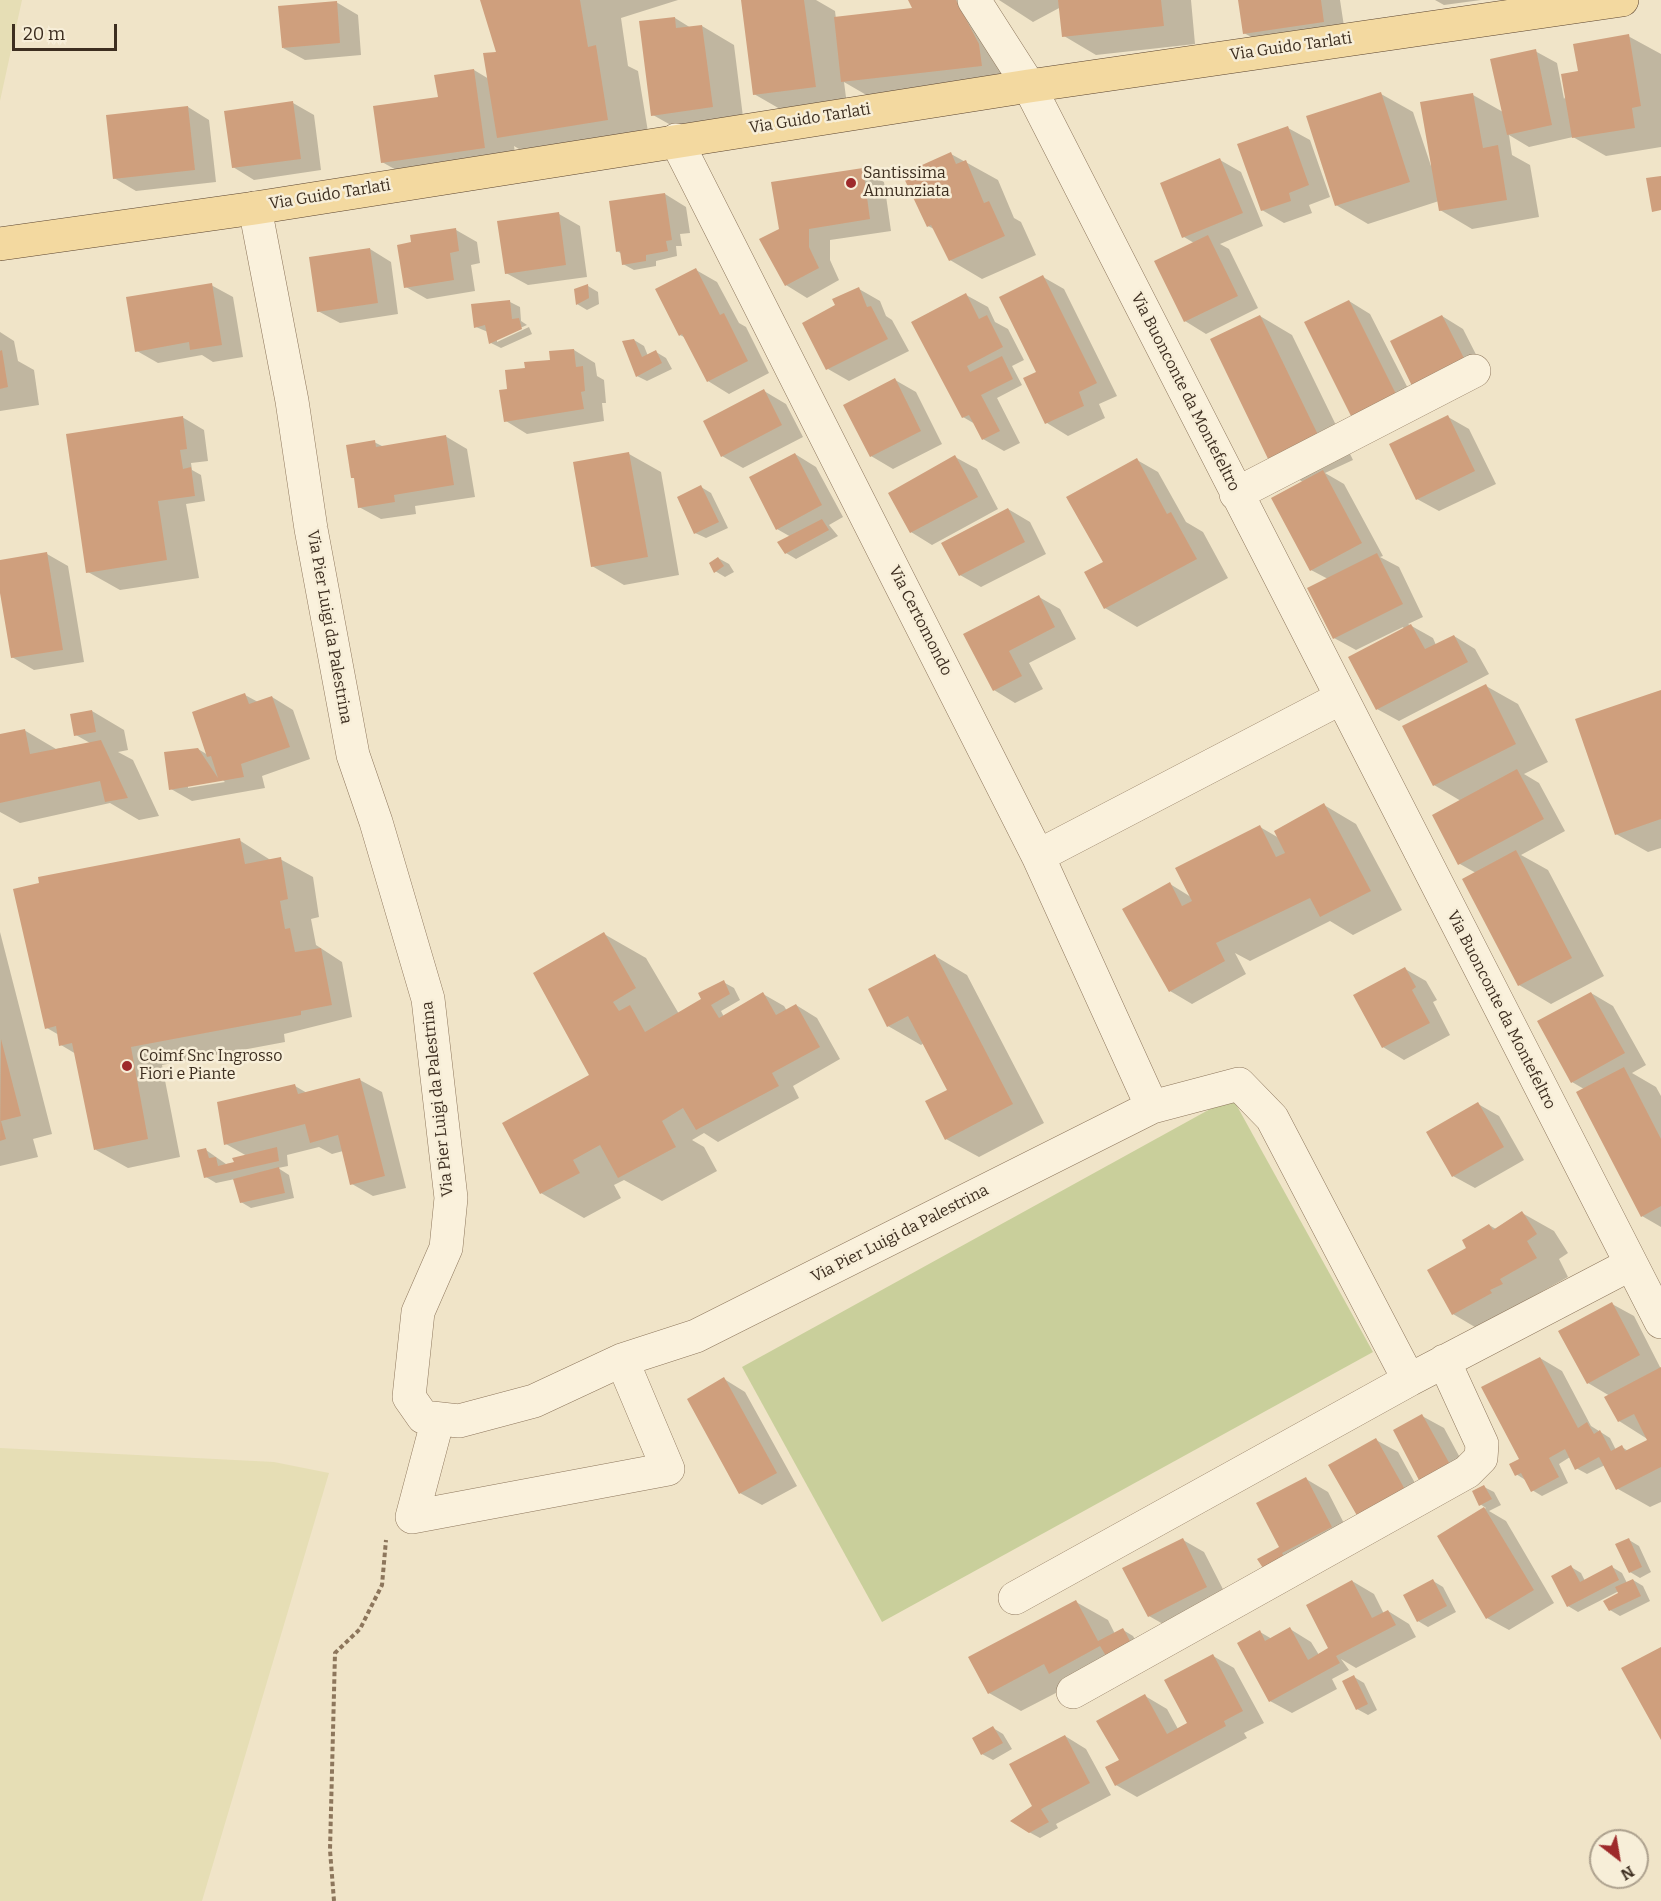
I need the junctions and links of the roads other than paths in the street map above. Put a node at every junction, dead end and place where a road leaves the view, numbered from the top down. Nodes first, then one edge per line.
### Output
1 (974, 0) edge
2 (1622, 0) edge
3 (1029, 87) junction
4 (676, 140) junction
5 (255, 207) junction
6 (0, 244) edge
7 (1474, 371) dead end
8 (1236, 494) junction
9 (1341, 698) junction
10 (1038, 856) junction
11 (1152, 1107) junction
12 (1630, 1264) junction
13 (1661, 1322) edge
14 (622, 1360) junction
15 (1444, 1361) junction
16 (1409, 1380) junction
17 (438, 1419) junction
18 (1015, 1598) dead end
19 (1073, 1692) dead end

1 - 3 street, Via Buonconte da Montefeltro
2 - 3 main road, Via Guido Tarlati
3 - 4 main road, Via Guido Tarlati
3 - 8 street, Via Buonconte da Montefeltro
4 - 5 main road, Via Guido Tarlati
4 - 10 street, Via Certomondo
5 - 6 main road, Via Guido Tarlati
5 - 17 street, Via Pier Luigi da Palestrina
7 - 8 street
8 - 9 street, Via Buonconte da Montefeltro
9 - 10 street
9 - 12 street, Via Buonconte da Montefeltro
10 - 11 street, Via Certomondo
11 - 14 street, Via Pier Luigi da Palestrina
11 - 16 street, Via Pier Luigi da Palestrina
12 - 13 street, Via Buonconte da Montefeltro
12 - 15 street
14 - 17 street, Via Pier Luigi da Palestrina
14 - 17 street
15 - 16 street
15 - 19 street
16 - 18 street

